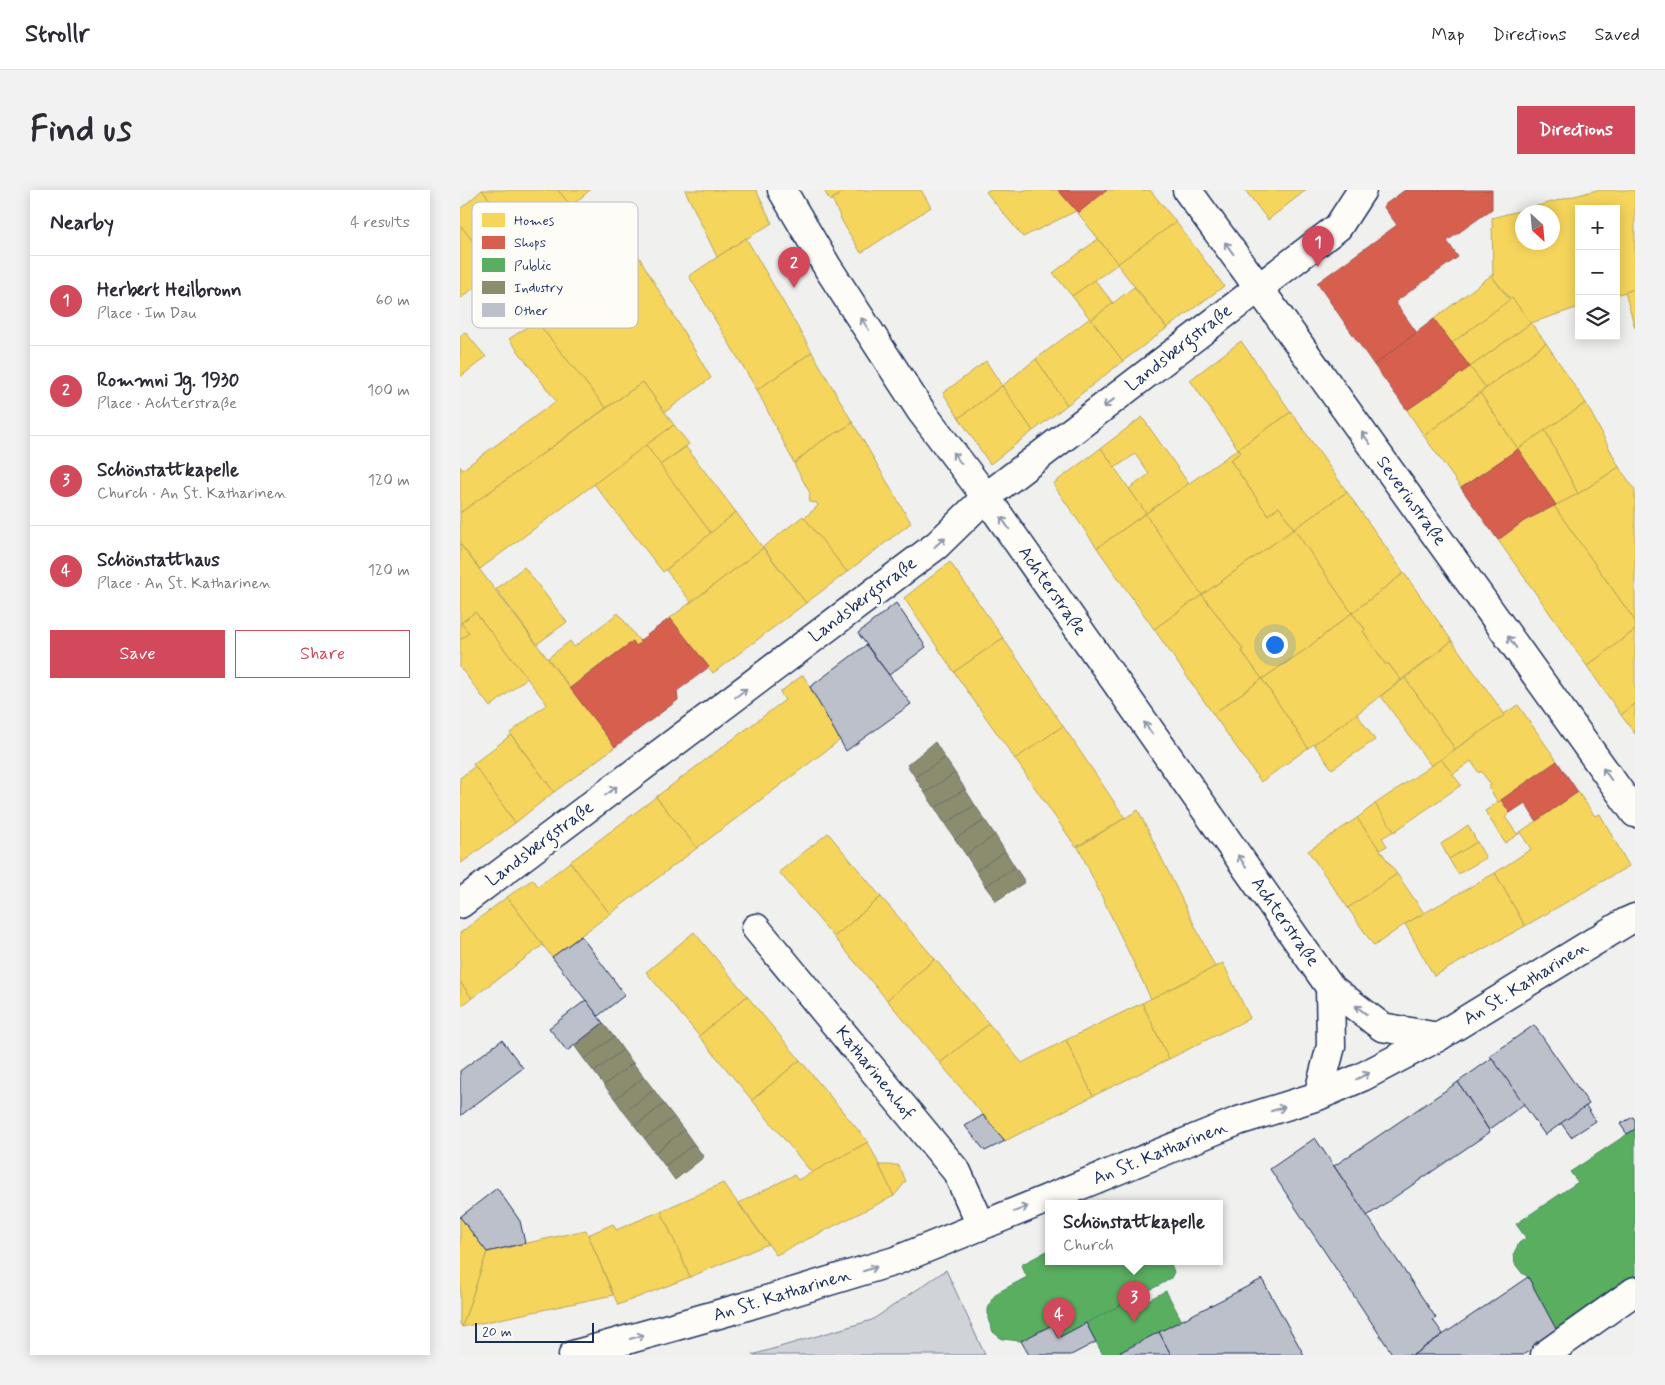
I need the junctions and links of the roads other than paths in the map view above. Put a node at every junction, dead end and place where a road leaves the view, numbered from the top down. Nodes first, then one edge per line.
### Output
1 (782, 190) edge
2 (1187, 190) edge
3 (1362, 190) edge
4 (1258, 287) junction
5 (986, 497) junction
6 (1635, 813) edge
7 (460, 904) edge
8 (1635, 918) edge
9 (756, 928) dead end
10 (1330, 987) junction
11 (1438, 1037) junction
12 (1318, 1096) junction
13 (981, 1225) junction
14 (1635, 1291) edge
15 (573, 1355) edge
16 (1545, 1355) edge

5 -> 1 street, Achterstraße
4 -> 2 street, Severinstraße
3 - 4 street, Landsbergstraße
4 -> 5 street, Landsbergstraße
6 -> 4 street, Severinstraße
7 -> 5 street, Landsbergstraße
10 -> 5 street, Achterstraße
8 - 11 street, An St. Katharinen
9 - 13 street, Katharinenhof
11 -> 10 street, Achterstraße
10 - 12 street
12 -> 11 street, An St. Katharinen
13 -> 12 street, An St. Katharinen
15 -> 13 street, An St. Katharinen
14 - 16 street

